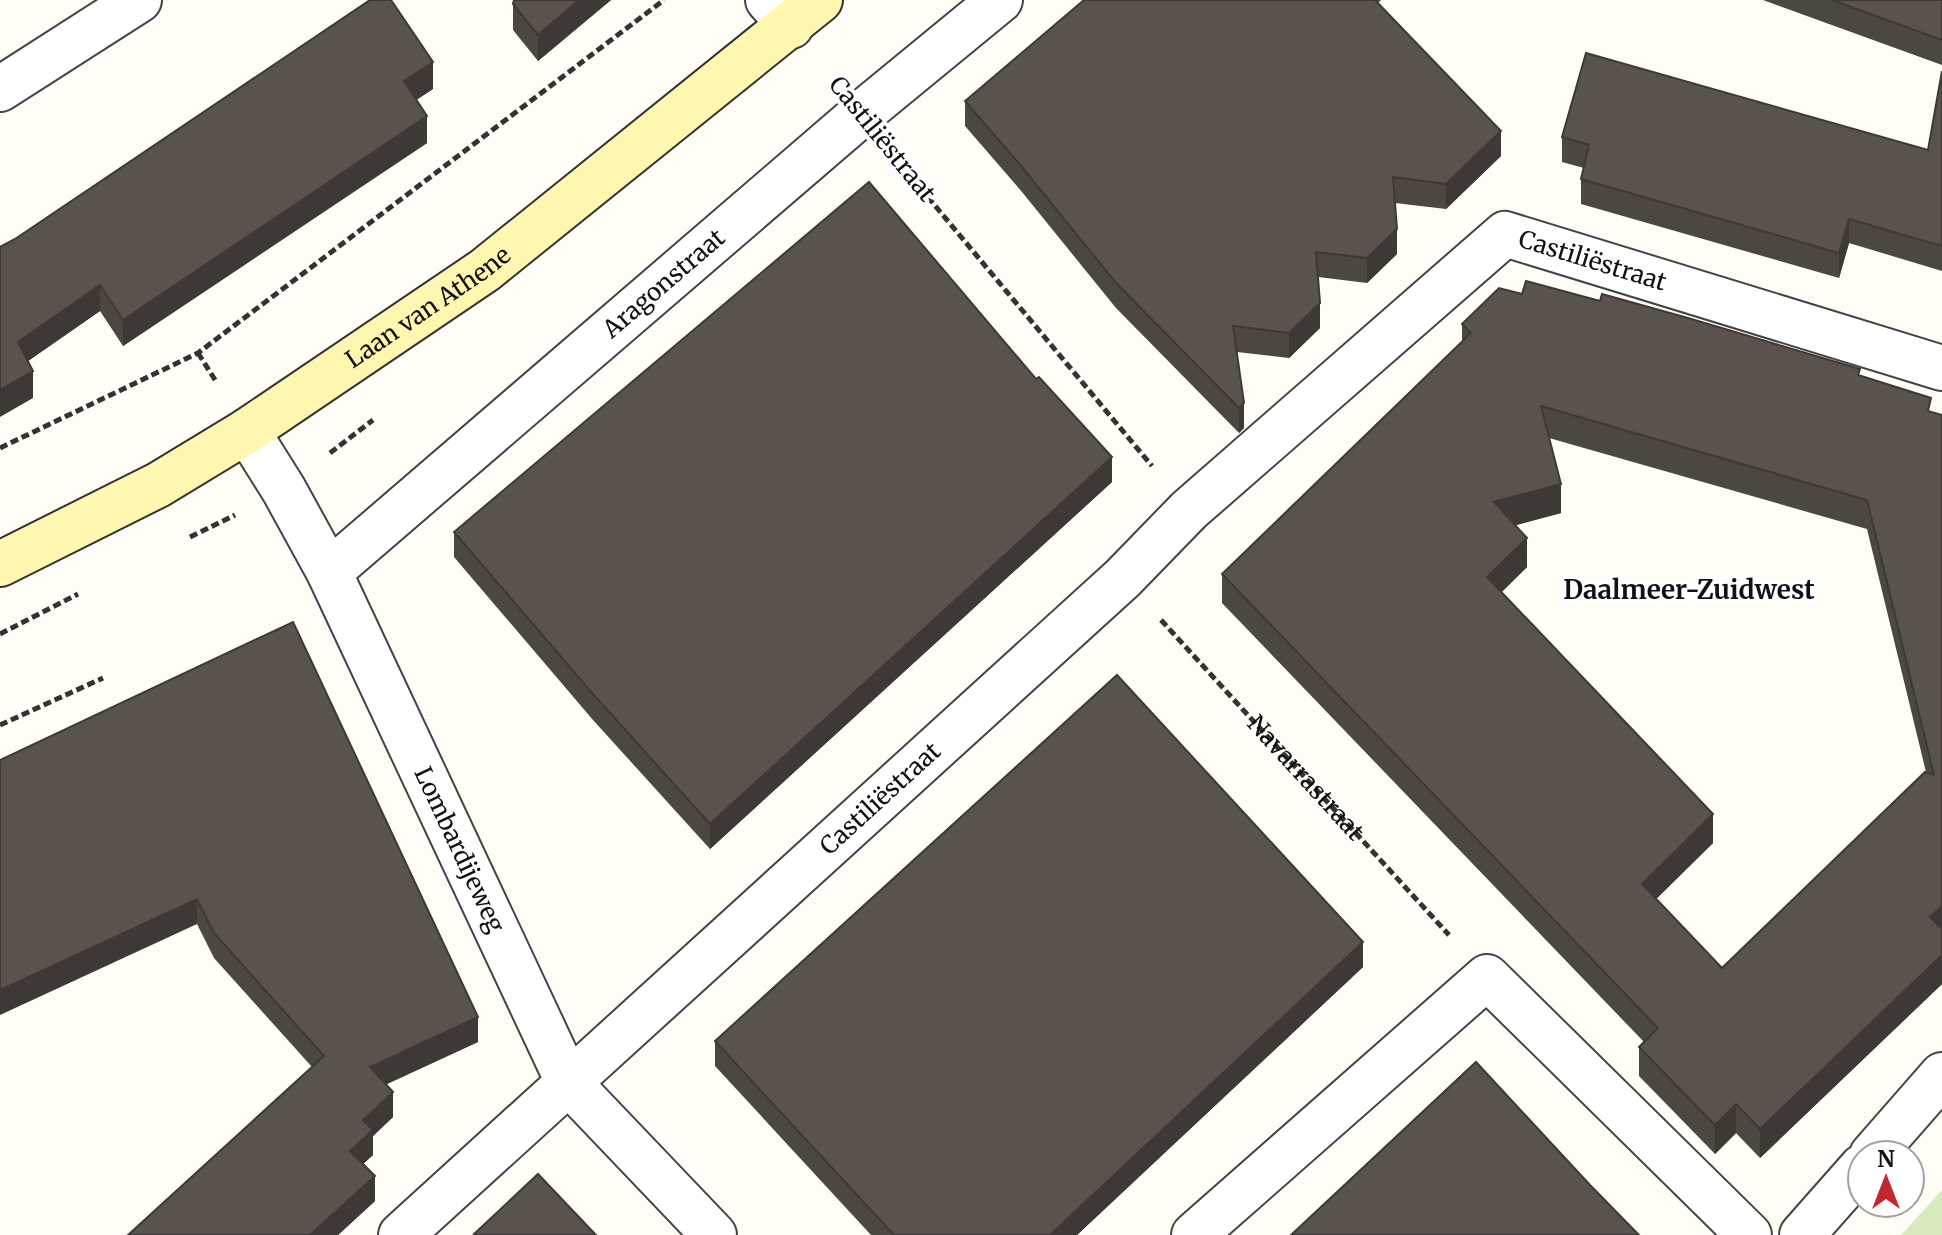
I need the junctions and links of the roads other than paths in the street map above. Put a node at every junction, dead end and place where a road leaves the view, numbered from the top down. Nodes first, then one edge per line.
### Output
1 (139, 0) edge
2 (1000, 0) edge
3 (793, 9) edge
4 (0, 89) edge
5 (1942, 368) edge
6 (247, 431) junction
7 (0, 564) edge
8 (329, 572) junction
9 (1942, 1075) edge
10 (568, 1082) junction
11 (1886, 1139) edge
12 (1846, 1185) edge
13 (401, 1235) edge
14 (714, 1235) edge
15 (1194, 1235) edge
16 (1749, 1235) edge
17 (1802, 1235) edge

1 - 4 street
2 - 8 street, Aragonstraat
3 - 6 street, Laan van Athene
5 - 10 street, Castiliëstraat
6 - 7 street, Laan van Athene
6 - 8 street, Lombardijeweg
8 - 10 street, Lombardijeweg
9 - 11 street
10 - 13 street, Castiliëstraat
10 - 14 street, Lombardijeweg
12 - 17 street
15 - 16 street

